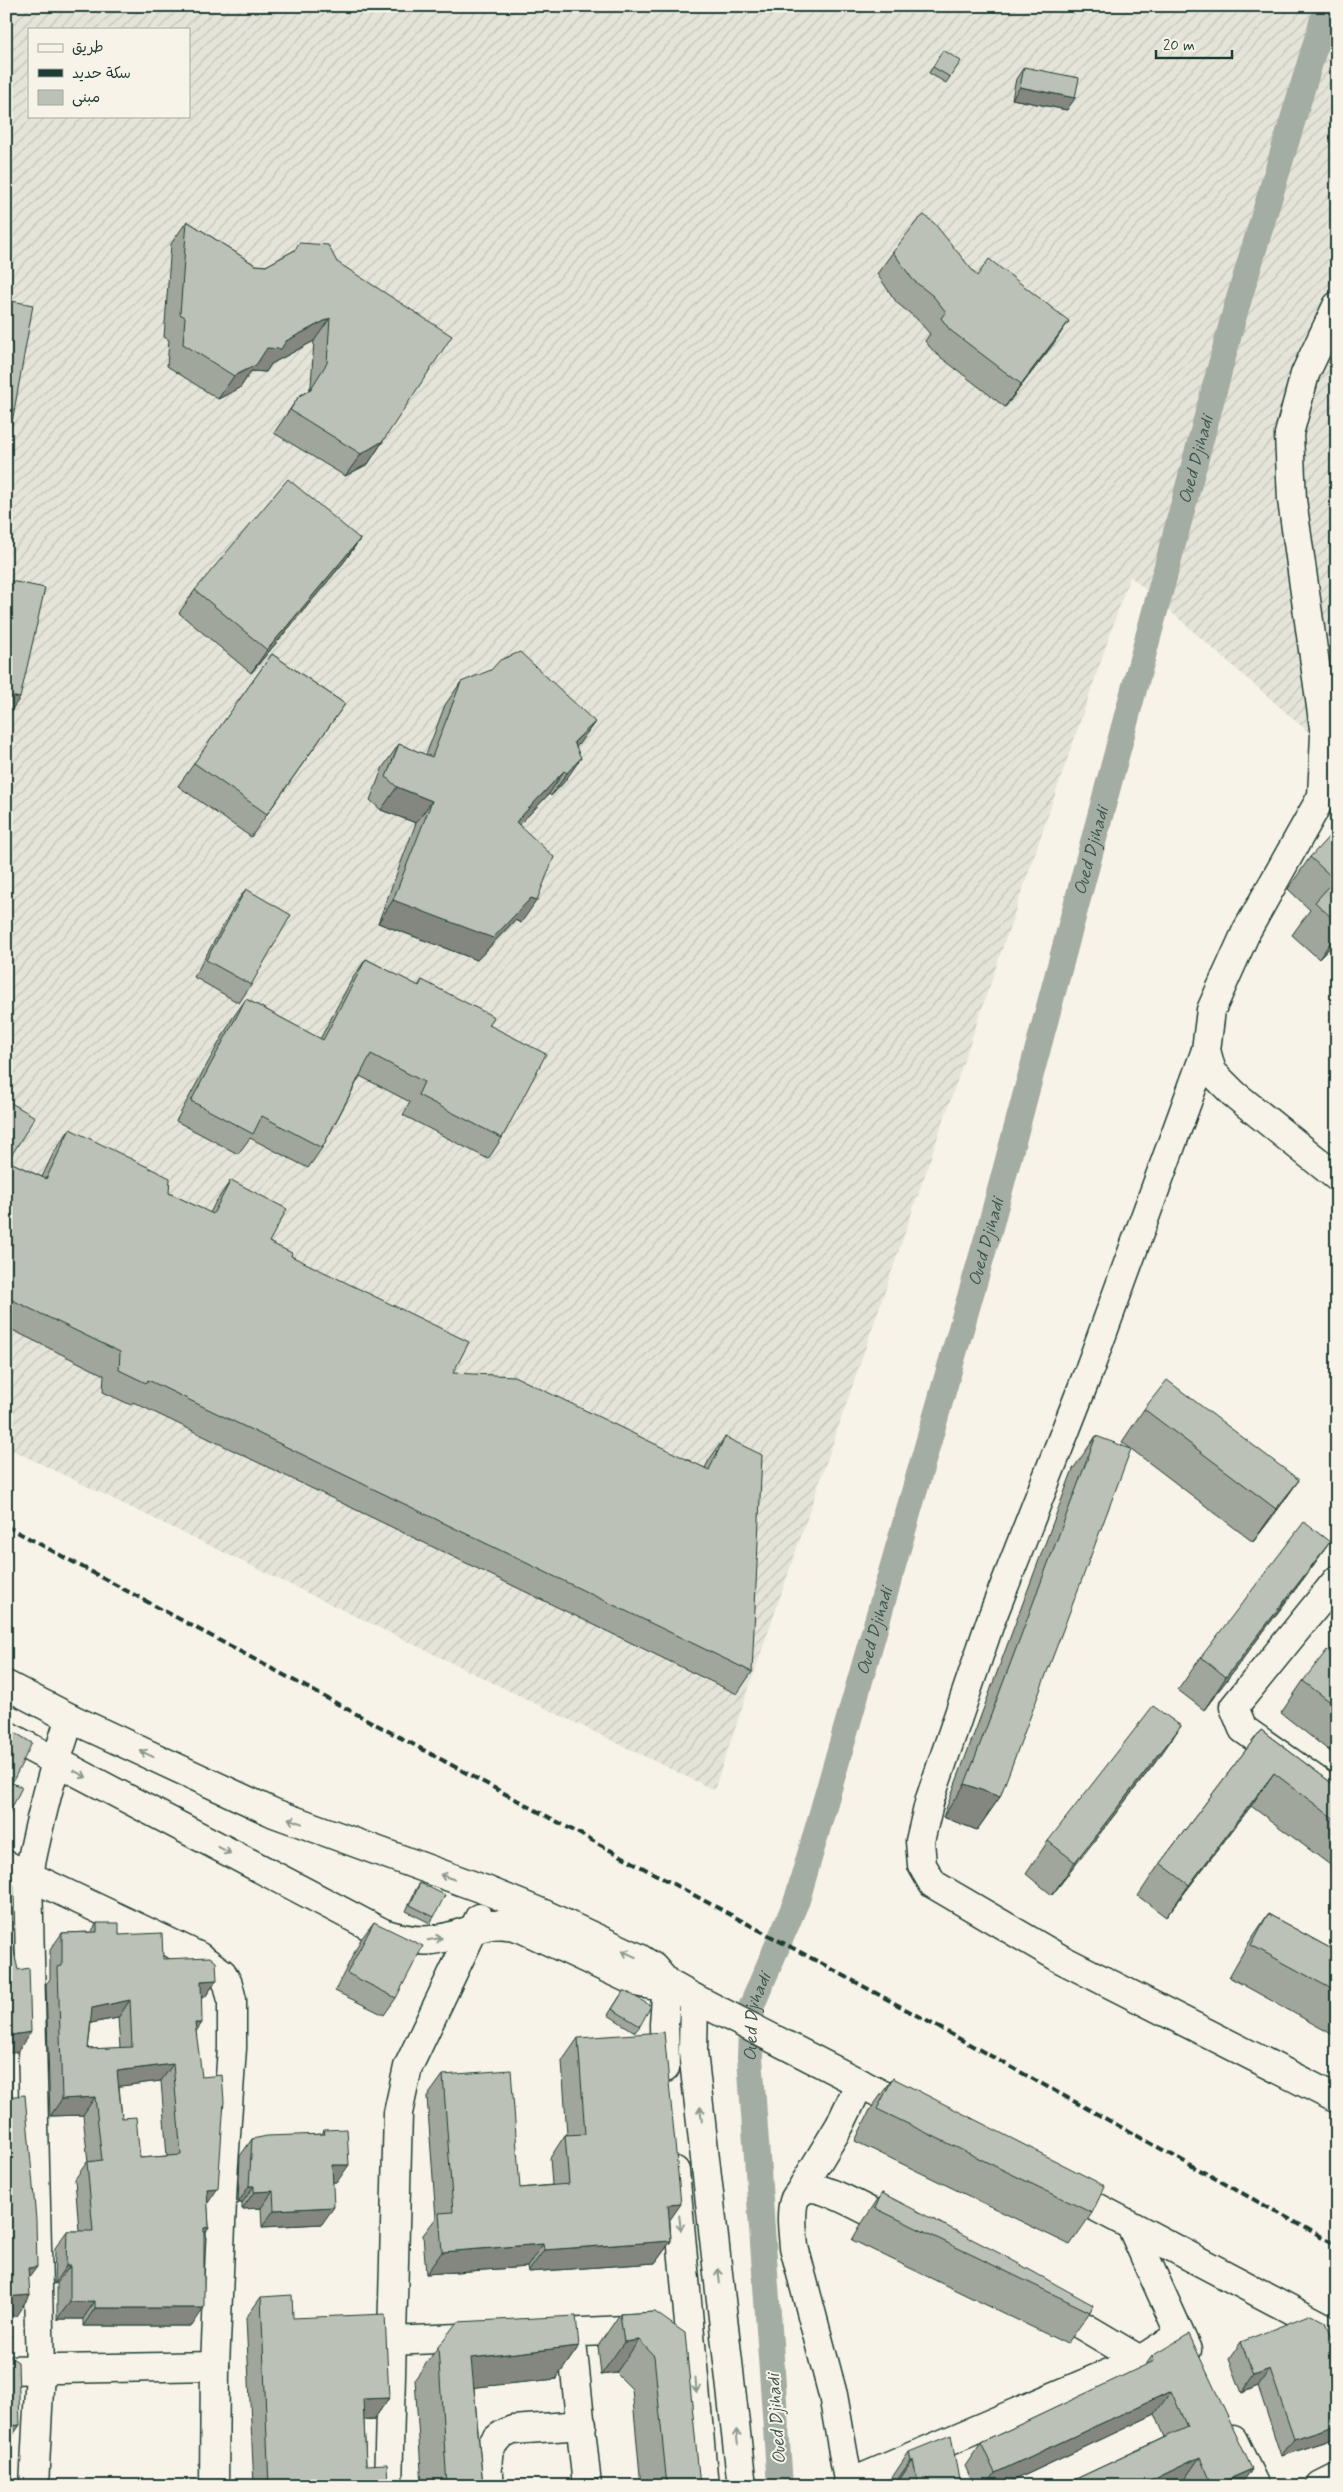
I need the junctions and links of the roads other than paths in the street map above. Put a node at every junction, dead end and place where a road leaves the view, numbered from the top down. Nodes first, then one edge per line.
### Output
1 (1337, 306) edge
2 (1329, 804) edge
3 (1206, 1050) junction
4 (1337, 1177) edge
5 (1337, 1580) edge
6 (6, 1684) edge
7 (70, 1718) junction
8 (6, 1735) edge
9 (55, 1761) junction
10 (1337, 1795) edge
11 (17, 1871) edge
12 (488, 1891) junction
13 (475, 1928) junction
14 (667, 1983) junction
15 (694, 1998) junction
16 (860, 2083) junction
17 (667, 2094) edge
18 (1337, 2099) edge
19 (939, 2125) edge
20 (673, 2150) edge
21 (1044, 2180) edge
22 (799, 2193) junction
23 (1131, 2226) junction
24 (924, 2239) edge
25 (1030, 2295) edge
26 (725, 2325) junction
27 (691, 2326) junction
28 (571, 2332) junction
29 (1337, 2334) edge
30 (1179, 2335) junction
31 (391, 2341) junction
32 (1140, 2360) junction
33 (215, 2366) junction
34 (6, 2370) edge
35 (40, 2370) junction
36 (1197, 2370) edge
37 (1220, 2414) edge
38 (582, 2425) junction
39 (1337, 2478) edge
40 (848, 2485) edge
41 (34, 2486) edge
42 (214, 2486) edge
43 (388, 2486) edge
44 (489, 2486) edge
45 (587, 2486) edge
46 (704, 2486) edge
47 (742, 2486) edge
48 (1255, 2486) edge
49 (1321, 2486) edge

1 - 2 street
2 - 3 street
3 - 4 street
3 - 18 street
5 - 10 street
6 - 7 street
7 - 9 street
12 -> 7 street
8 - 9 street
9 - 11 street
9 -> 13 street
11 - 33 street
11 - 35 street
12 - 13 street
14 -> 12 street
13 - 14 street
13 - 31 street
14 - 15 street
14 - 17 street
15 - 16 street
26 -> 15 street
16 - 19 street
16 - 22 street
20 -> 27 street
21 - 23 street
22 - 24 street
22 - 40 street
23 - 29 street
23 - 30 street
25 - 32 street
26 - 27 street
47 -> 26 street
27 - 28 street
27 -> 46 street
28 - 31 street
28 - 38 street
30 - 32 street
30 - 36 street
31 - 43 street
32 - 40 street
33 - 35 street
33 - 42 street
34 - 35 street
35 - 41 street
37 - 48 street
38 - 44 street
38 - 45 street
39 - 49 street

